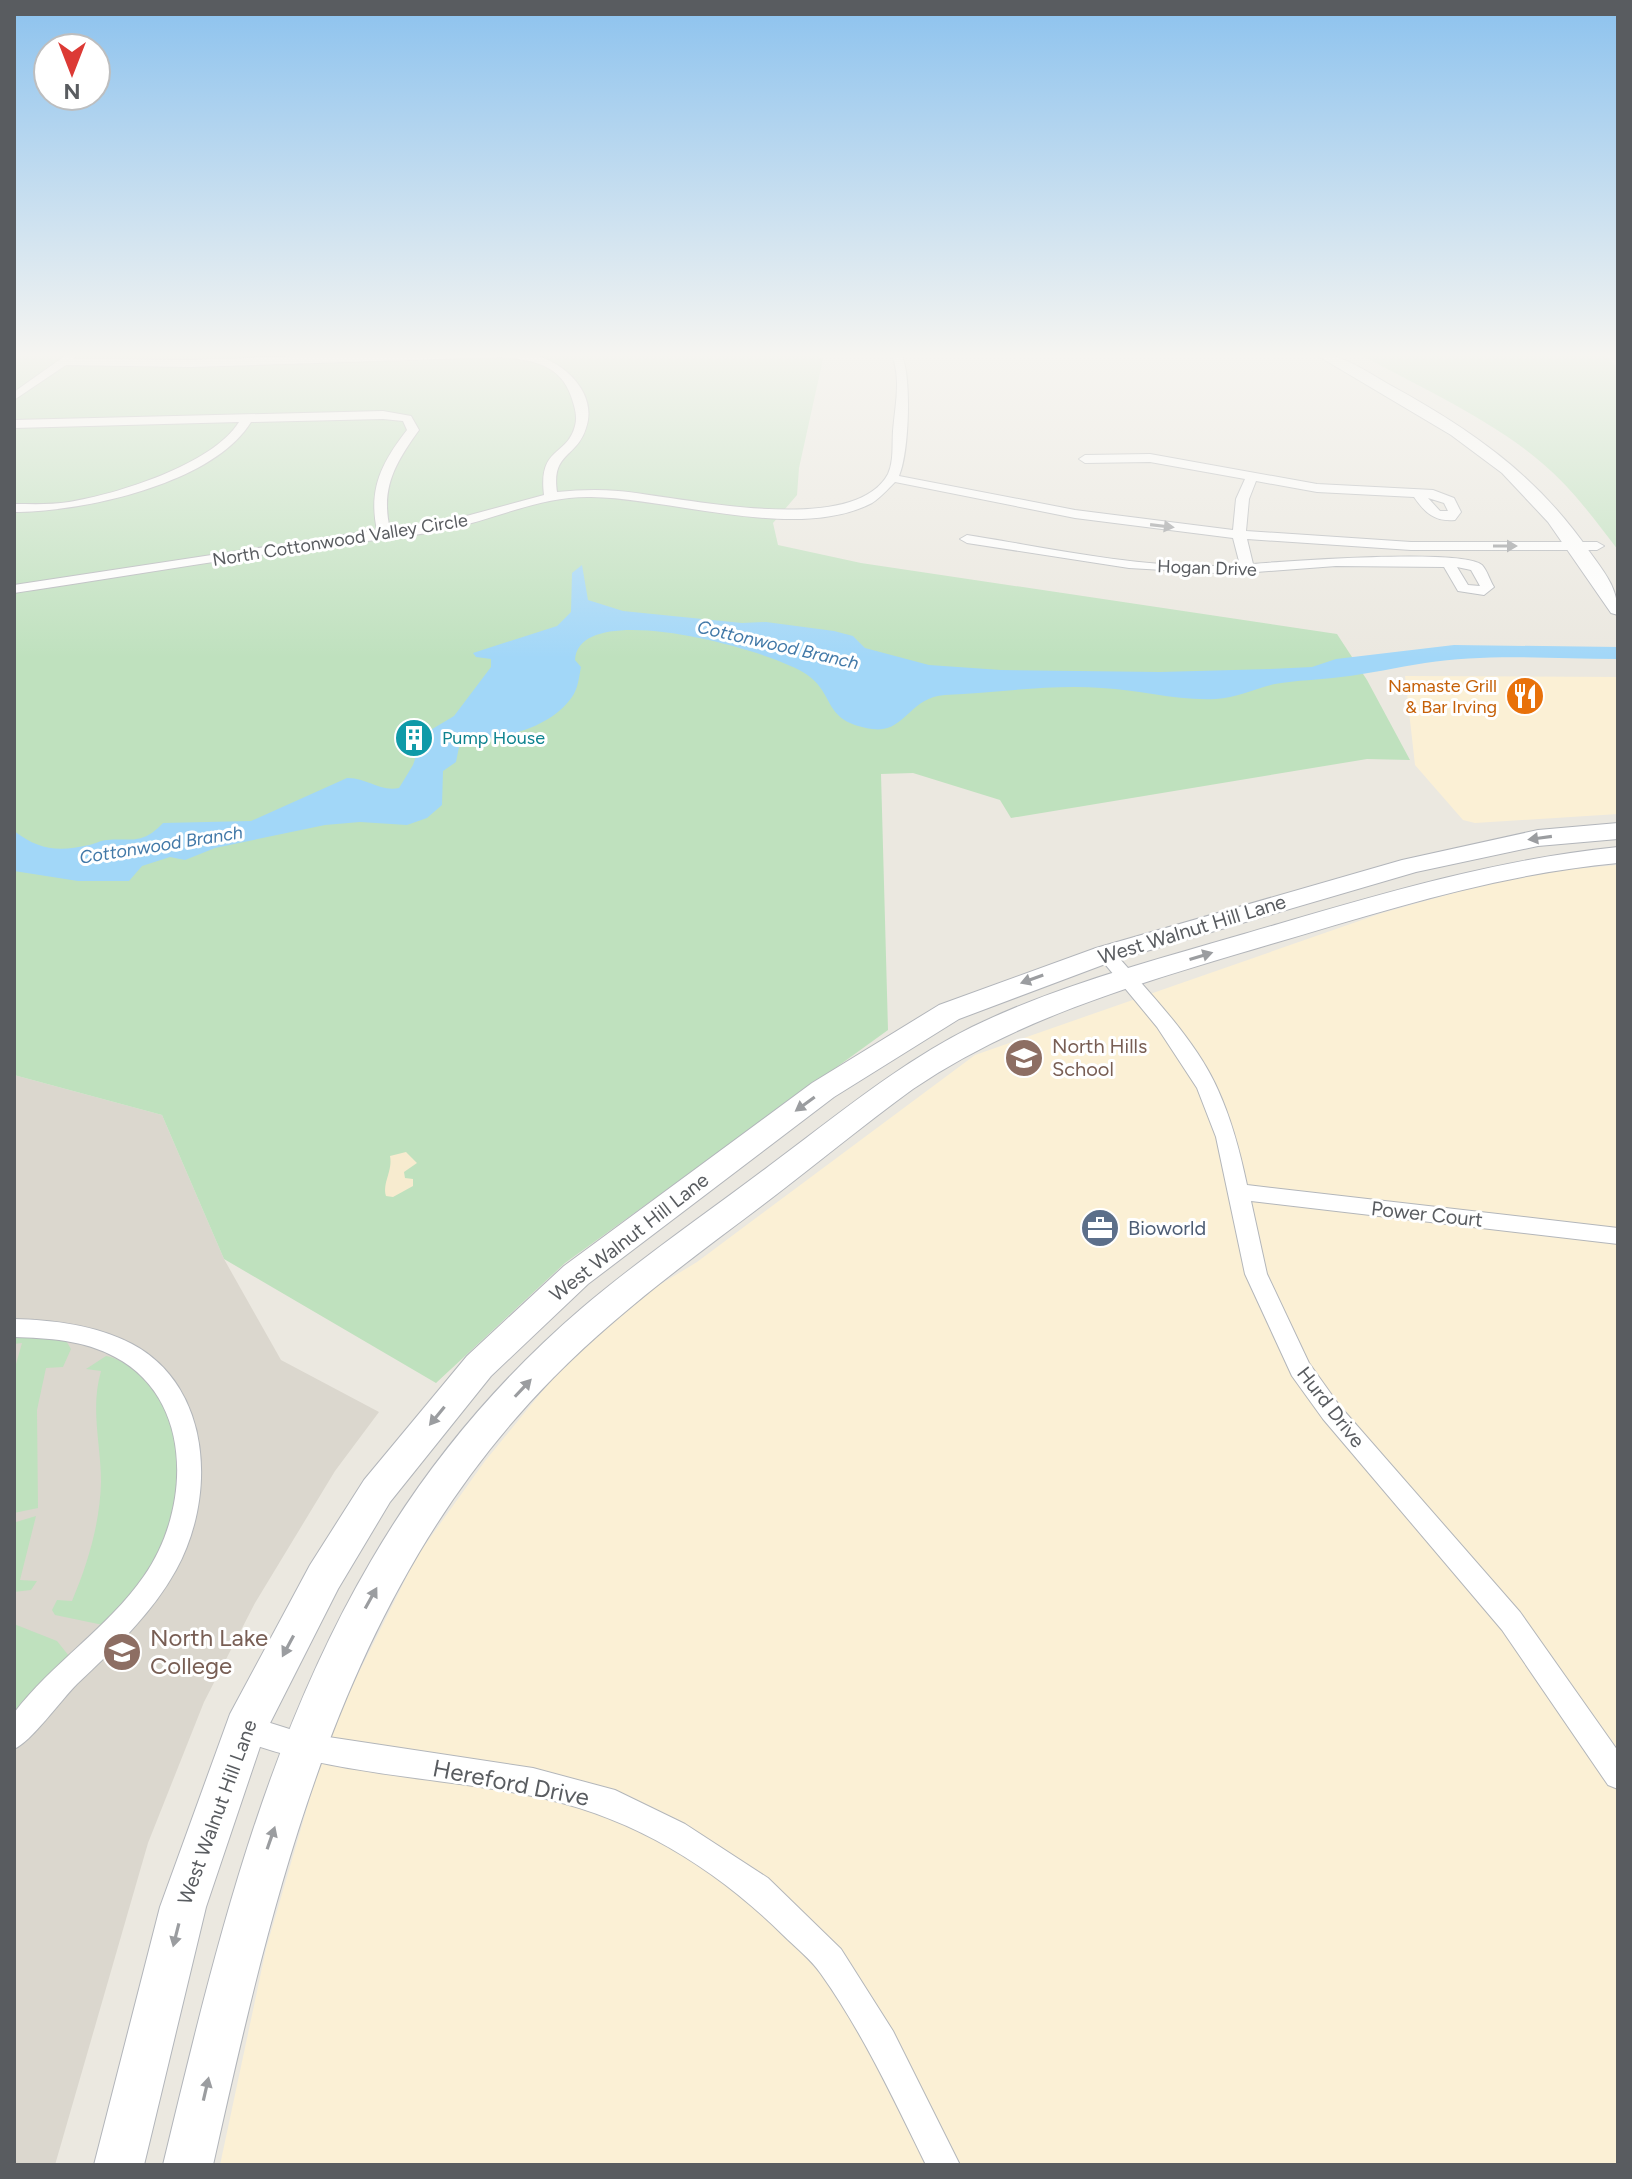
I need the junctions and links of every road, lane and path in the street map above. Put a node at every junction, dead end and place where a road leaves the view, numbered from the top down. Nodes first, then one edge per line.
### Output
1 (212, 455) edge
2 (394, 455) edge
3 (558, 455) edge
4 (896, 455) edge
5 (1490, 455) edge
6 (1509, 455) edge
7 (1085, 459) dead end
8 (894, 472) junction
9 (1252, 477) junction
10 (1419, 494) dead end
11 (551, 496) junction
12 (1555, 505) junction
13 (14, 508) edge
14 (1239, 528) junction
15 (1465, 532) junction
16 (385, 535) junction
17 (1394, 538) junction
18 (967, 539) dead end
19 (1581, 539) junction
20 (1472, 546) junction
21 (1448, 563) dead end
22 (1250, 571) junction
23 (1618, 574) edge
24 (14, 589) edge
25 (1618, 609) edge
26 (1618, 831) edge
27 (1472, 850) junction
28 (1618, 855) edge
29 (1364, 908) junction
30 (1116, 966) junction
31 (1237, 1192) junction
32 (669, 1204) junction
33 (708, 1230) junction
34 (1618, 1236) edge
35 (14, 1328) edge
36 (245, 1728) junction
37 (14, 1735) edge
38 (302, 1747) junction
39 (1618, 1775) edge
40 (119, 2165) edge
41 (188, 2165) edge
42 (943, 2165) edge

1 - 13 street
2 - 16 street
3 - 11 street
4 - 8 street
5 - 12 main road
6 - 12 main road
7 - 9 street
8 - 11 street, North Cottonwood Valley Circle
8 - 14 street
9 - 10 street
9 - 14 street
11 - 16 street, North Cottonwood Valley Circle
12 - 19 main road
14 - 17 street
14 - 22 street
15 - 17 street
15 - 19 street
15 - 20 street
16 - 24 street, North Cottonwood Valley Circle
17 - 20 street
18 - 22 street, Hogan Drive
20 -> 19 street
19 - 23 main road
19 - 25 main road
21 - 22 street, Hogan Drive
26 -> 27 main road, West Walnut Hill Lane
27 - 29 main road
27 - 30 main road, West Walnut Hill Lane
28 - 29 main road, West Walnut Hill Lane
30 -> 29 main road, West Walnut Hill Lane
30 - 31 street, Hurd Drive
30 -> 32 main road, West Walnut Hill Lane
30 - 33 main road, West Walnut Hill Lane
31 - 34 street, Power Court
31 - 39 street, Hurd Drive
32 - 33 main road
32 -> 36 main road, West Walnut Hill Lane
38 -> 33 main road, West Walnut Hill Lane
35 - 37 street
36 - 38 street, Hereford Drive
36 -> 40 main road, West Walnut Hill Lane
41 -> 38 main road, West Walnut Hill Lane
38 - 42 street, Hereford Drive

